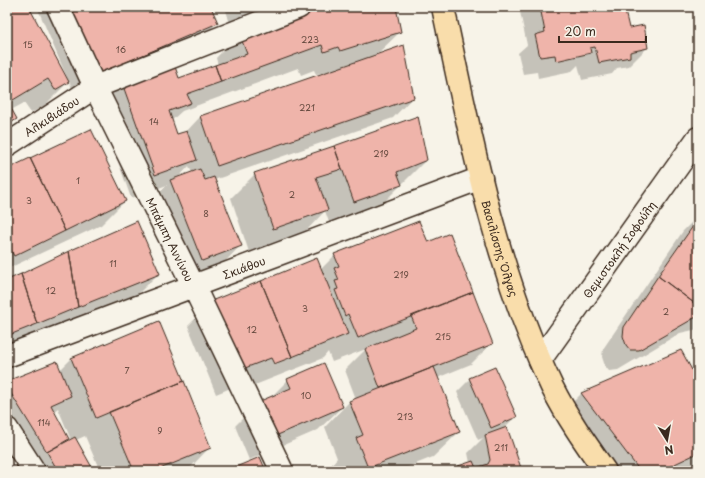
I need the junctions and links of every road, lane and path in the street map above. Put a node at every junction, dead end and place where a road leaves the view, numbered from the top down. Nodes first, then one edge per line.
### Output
1 (58, 7) edge
2 (299, 7) edge
3 (443, 7) edge
4 (96, 88) junction
5 (698, 138) edge
6 (7, 145) edge
7 (481, 178) junction
8 (193, 285) junction
9 (7, 356) edge
10 (540, 360) junction
11 (7, 430) edge
12 (34, 471) edge
13 (282, 471) edge
14 (605, 471) edge

1 - 4 street, Μπάμπη Αννίνου
2 - 4 street, Αλκιβιάδου
3 - 7 main road, Βασιλίσσης Όλγας
4 - 6 street, Αλκιβιάδου
4 - 8 street, Μπάμπη Αννίνου
5 - 10 street, Θεμιστοκλή Σοφούλη
7 - 8 street, Σκιάθου
7 - 10 main road, Βασιλίσσης Όλγας
8 - 9 street, Σκιάθου
8 - 13 street, Μπάμπη Αννίνου
10 - 14 main road, Βασιλίσσης Όλγας
11 - 12 street

